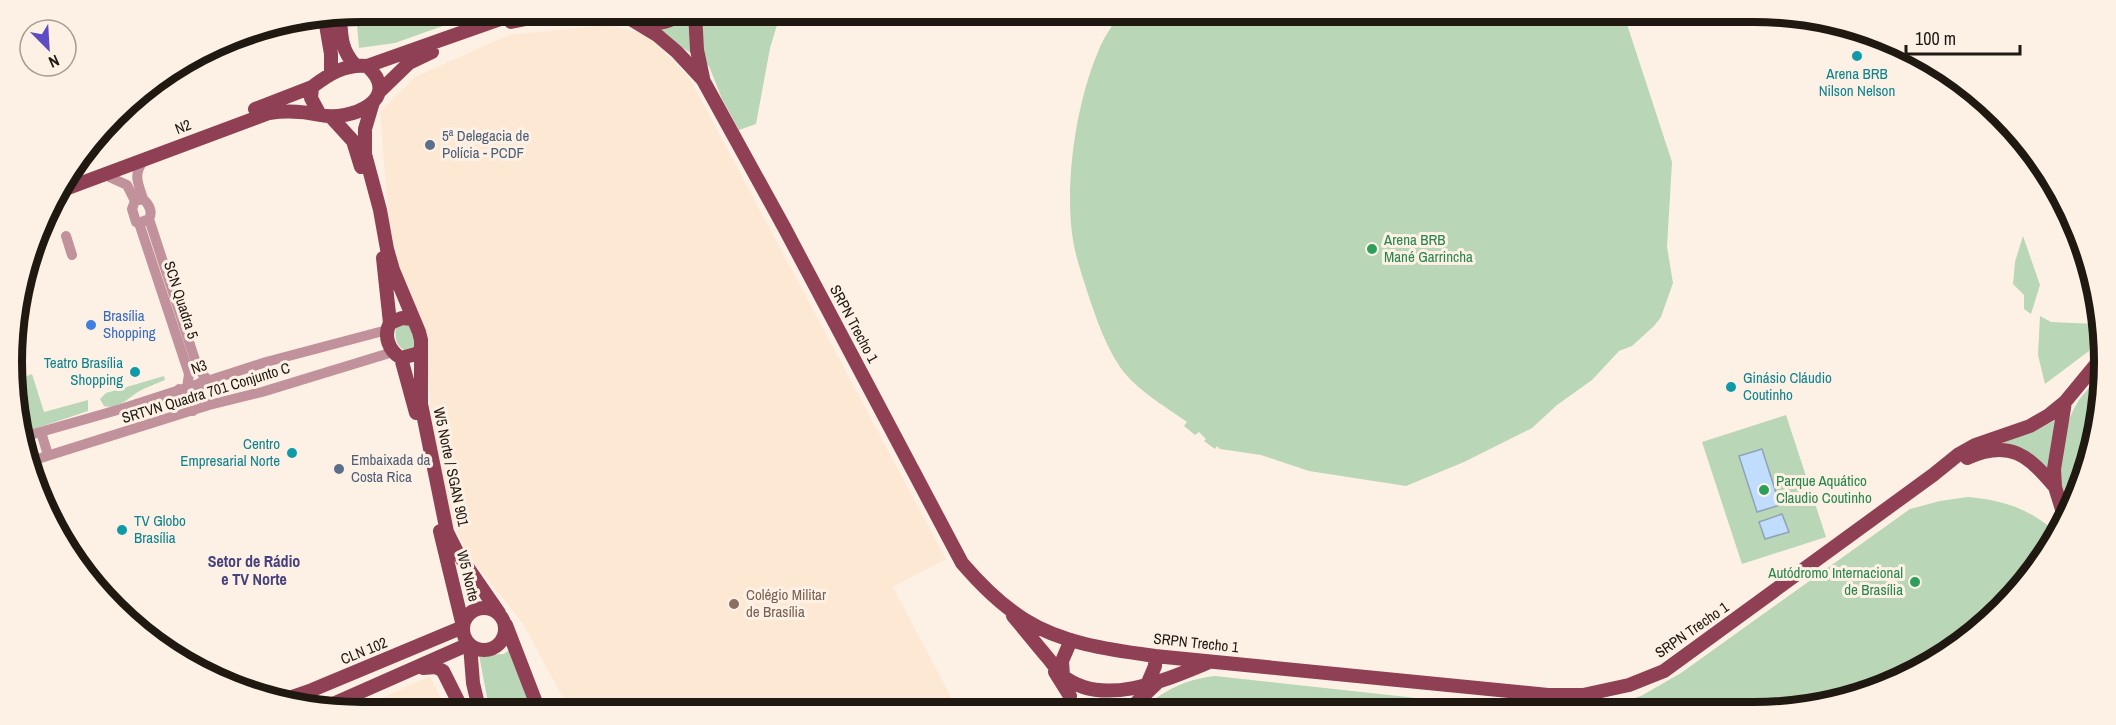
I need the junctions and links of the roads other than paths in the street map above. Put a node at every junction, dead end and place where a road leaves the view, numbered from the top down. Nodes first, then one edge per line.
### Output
1 (490, 22) edge
2 (512, 22) edge
3 (667, 22) edge
4 (696, 22) edge
5 (340, 23) edge
6 (637, 23) joint
7 (327, 24) edge
8 (361, 65) junction
9 (332, 72) junction
10 (703, 80) junction
11 (312, 87) junction
12 (376, 97) junction
13 (326, 116) junction
14 (143, 161) junction
15 (105, 175) junction
16 (78, 177) edge
17 (77, 178) edge
18 (139, 200) junction
19 (144, 221) junction
20 (66, 236) dead end
21 (72, 255) dead end
22 (413, 319) junction
23 (388, 326) junction
24 (421, 350) junction
25 (397, 355) junction
26 (2094, 367) edge
27 (204, 381) junction
28 (184, 388) junction
29 (2065, 402) junction
30 (209, 405) junction
31 (193, 411) junction
32 (41, 432) junction
33 (30, 435) edge
34 (48, 455) junction
35 (37, 459) edge
36 (1933, 476) junction
37 (2055, 487) junction
38 (2061, 507) edge
39 (1006, 607) junction
40 (502, 619) junction
41 (463, 626) junction
42 (1071, 640) junction
43 (470, 645) junction
44 (1155, 656) junction
45 (1049, 660) junction
46 (1210, 662) junction
47 (373, 665) junction
48 (406, 672) junction
49 (1063, 676) junction
50 (1166, 678) junction
51 (381, 684) junction
52 (1147, 685) junction
53 (294, 695) edge
54 (1070, 696) junction
55 (339, 702) edge
56 (459, 702) edge
57 (477, 702) edge
58 (536, 702) edge
59 (1072, 702) edge
60 (1136, 702) edge
61 (1139, 702) edge

1 - 8 main road
2 - 12 main road
3 - 6 main road
4 - 10 main road, SRPN Trecho 1
5 - 8 main road
6 - 10 main road, SRPN Trecho 1
7 - 9 main road
8 - 9 main road
8 - 12 main road
9 - 11 main road
10 - 39 main road, SRPN Trecho 1
11 - 13 main road
11 - 16 main road, N2
12 - 13 main road
12 - 22 main road
13 - 14 main road, N2
13 - 23 main road
14 - 15 main road, N2
14 - 18 street
15 - 17 main road, N2
15 - 18 street
18 - 19 street
18 - 19 street
19 - 27 street
19 - 28 street, SCN Quadra 5
20 - 21 street
22 - 23 main road
22 - 24 main road
23 - 25 main road
23 - 27 street, N3
24 - 25 main road
24 - 40 main road, W5 Norte / SGAN 901
25 - 30 street, SRTVN Quadra 701 Conjunto C
25 - 41 main road, W5 Norte
26 - 29 main road
27 - 28 street, N3
27 - 30 street
28 - 31 street
28 - 32 street, N3
29 - 36 main road, SRPN Trecho 1
29 - 37 main road
30 - 31 street, SRTVN Quadra 701 Conjunto C
31 - 34 street, SRTVN Quadra 701 Conjunto C
32 - 33 street, N3
32 - 34 street
34 - 35 street, SRTVN Quadra 701 Conjunto C
36 - 37 main road, SRPN Trecho 1
36 - 46 main road, SRPN Trecho 1
37 - 38 main road
39 - 42 main road, SRPN Trecho 1
39 - 45 main road
40 - 41 main road
40 - 43 main road
40 - 58 main road, W5 Norte / SGAN 901
41 - 43 main road
41 - 47 main road, CLN 102
42 - 44 main road, SRPN Trecho 1
42 - 49 main road
43 - 48 main road
43 - 57 main road
44 - 46 main road, SRPN Trecho 1
44 - 52 main road
45 - 49 main road
45 - 54 main road
46 - 50 main road
47 - 51 main road
47 - 53 main road, CLN 102
48 - 51 main road
48 - 56 main road
49 - 52 main road
49 - 54 street
50 - 52 main road
50 - 61 main road
51 - 55 main road
52 - 60 street
54 - 59 street

